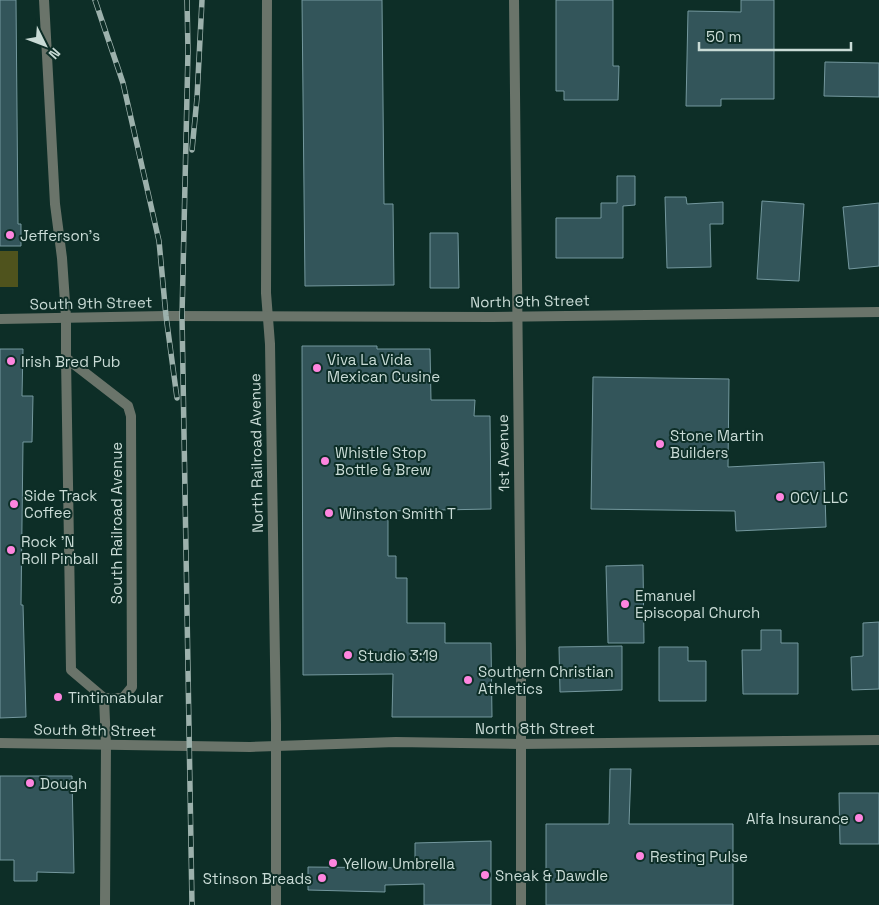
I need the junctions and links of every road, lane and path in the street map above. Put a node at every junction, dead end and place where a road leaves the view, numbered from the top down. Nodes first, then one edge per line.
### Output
1 (44, 0) edge
2 (267, 0) edge
3 (514, 0) edge
4 (879, 312) edge
5 (182, 316) joint
6 (516, 316) junction
7 (66, 317) junction
8 (267, 317) junction
9 (0, 319) edge
10 (66, 358) junction
11 (104, 698) junction
12 (879, 740) edge
13 (0, 743) edge
14 (520, 744) junction
15 (106, 745) junction
16 (190, 746) joint
17 (277, 746) junction
18 (106, 905) edge
19 (276, 905) edge
20 (521, 905) edge

1 - 7 street
2 - 8 street, North Railroad Avenue
3 - 6 street, 1st Avenue
4 - 6 street, North 9th Street
5 - 7 street, South 9th Street
5 - 8 street, North 9th Street
6 - 8 street, North 9th Street
6 - 14 street, 1st Avenue
7 - 9 street, South 9th Street
7 - 10 street
8 - 17 street, North Railroad Avenue
10 - 11 street
10 - 11 street, South Railroad Avenue
11 - 15 street
12 - 14 street, North 8th Street
13 - 15 street, South 8th Street
14 - 17 street, North 8th Street
14 - 20 street, 1st Avenue
15 - 16 street, South 8th Street
15 - 18 street
16 - 17 street, North 8th Street
17 - 19 street, North Railroad Avenue

